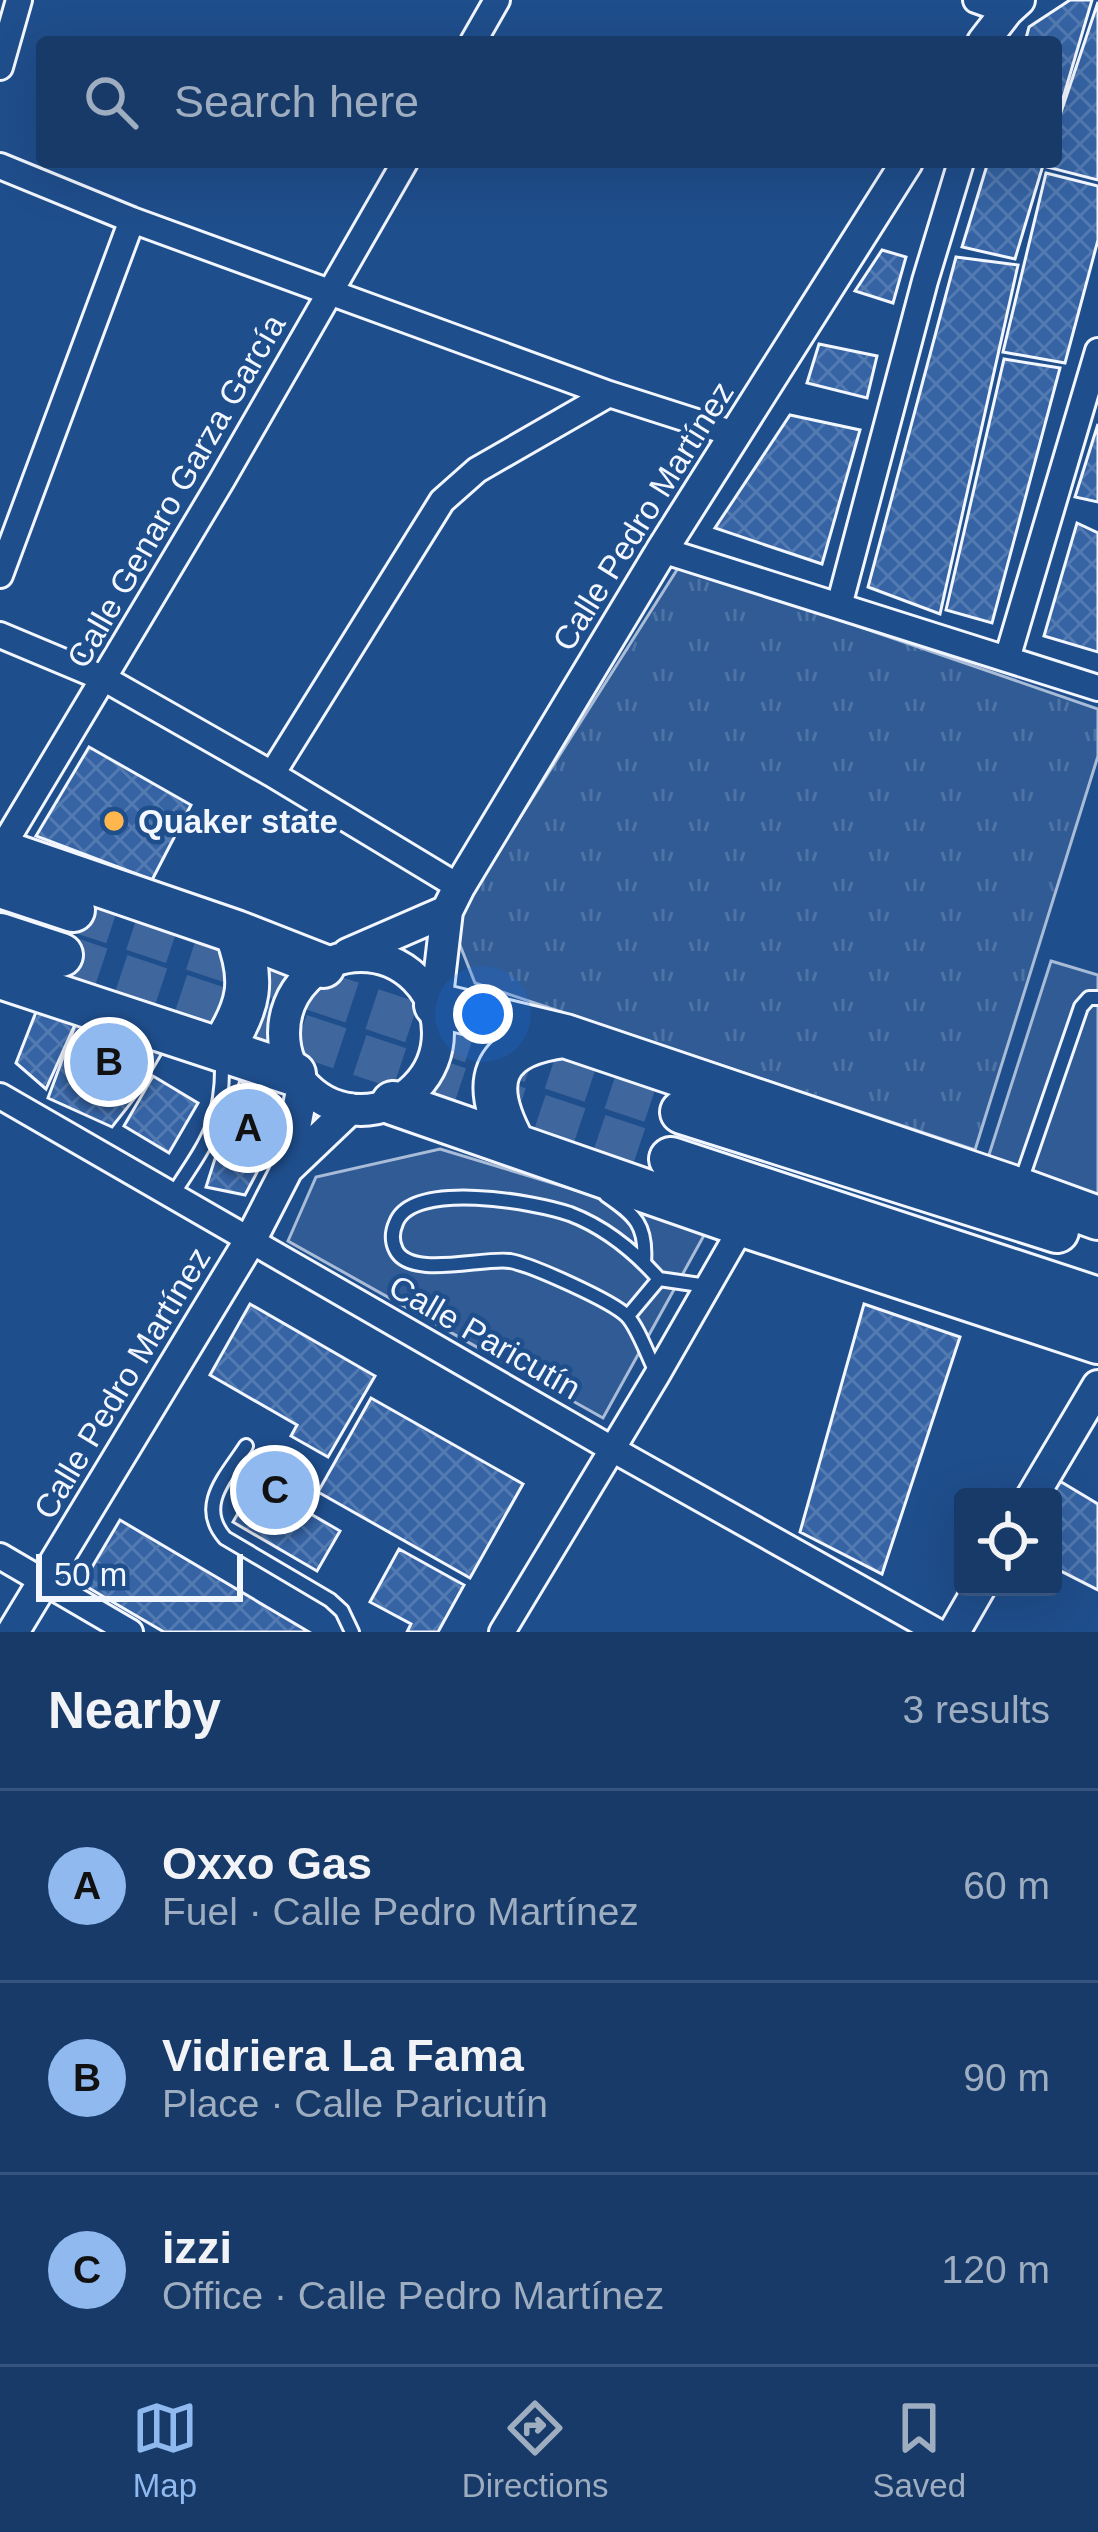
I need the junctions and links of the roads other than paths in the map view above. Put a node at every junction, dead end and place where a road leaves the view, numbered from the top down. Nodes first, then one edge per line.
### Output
1 (19, 0) edge
2 (497, 0) edge
3 (976, 0) edge
4 (1012, 4) edge
5 (476, 36) edge
6 (988, 36) edge
7 (999, 36) edge
8 (0, 67) edge
9 (0, 166) edge
10 (402, 168) edge
11 (903, 168) edge
12 (959, 168) edge
13 (132, 220) junction
14 (331, 292) junction
15 (1098, 350) edge
16 (608, 394) junction
17 (734, 434) junction
18 (662, 550) junction
19 (0, 574) edge
20 (839, 606) junction
21 (0, 635) edge
22 (1007, 659) junction
23 (105, 679) junction
24 (1098, 688) edge
25 (272, 774) junction
26 (0, 851) edge
27 (0, 886) edge
28 (453, 899) junction
29 (73, 910) tunnel mouth
30 (236, 932) junction
31 (0, 935) edge
32 (61, 955) tunnel mouth
33 (331, 962) junction
34 (3, 986) edge
35 (1098, 998) edge
36 (436, 1005) junction
37 (566, 1036) junction
38 (221, 1050) junction
39 (298, 1080) junction
40 (0, 1096) edge
41 (394, 1103) junction
42 (350, 1109) junction
43 (682, 1112) tunnel mouth
44 (532, 1151) junction
45 (671, 1159) tunnel mouth
46 (287, 1169) junction
47 (1018, 1189) junction
48 (173, 1194) junction
49 (1098, 1218) edge
50 (743, 1226) junction
51 (251, 1239) junction
52 (1098, 1243) edge
53 (644, 1263) junction
54 (658, 1279) junction
55 (709, 1286) junction
56 (1098, 1299) edge
57 (628, 1316) junction
58 (1098, 1342) edge
59 (657, 1375) junction
60 (1098, 1386) edge
61 (246, 1446) dead end
62 (612, 1449) junction
63 (1038, 1488) edge
64 (0, 1556) edge
65 (43, 1582) junction
66 (975, 1596) edge
67 (13, 1632) edge
68 (130, 1632) edge
69 (352, 1632) edge
70 (502, 1632) edge
71 (938, 1632) edge
72 (954, 1632) edge

1 - 8 street
2 - 5 street
3 - 4 street
4 - 6 street
4 - 7 street
9 - 13 street
10 - 14 street, Calle Genaro Garza García
11 - 17 street, Calle Pedro Martínez
12 - 20 street
13 - 14 street
13 - 19 street
14 - 16 street
14 - 23 street, Calle Genaro Garza García
15 - 22 street
16 - 17 street
16 - 25 street
17 - 18 street, Calle Pedro Martínez
18 - 20 street
18 - 28 street, Calle Pedro Martínez
20 - 22 street
21 - 23 street
22 - 24 street
23 - 25 street
23 - 26 street, Calle Genaro Garza García
25 - 28 street
26 - 30 highway
27 - 29 highway
28 - 33 street
28 - 36 street, Calle Pedro Martínez
30 - 33 highway
30 - 38 highway
31 - 32 highway
33 - 36 street
33 - 39 street
34 - 38 highway
35 - 47 lane
36 - 37 highway
36 - 41 street
37 - 44 highway
37 - 47 highway
38 - 39 highway
38 - 48 lane
39 - 42 street
39 - 46 street, Calle Pedro Martínez
40 - 48 street, Calle Paricutín
41 - 42 street
41 - 44 highway
42 - 46 street, Calle Pedro Martínez
43 - 52 highway
44 - 50 highway
44 - 53 lane
45 - 56 highway
46 - 51 street, Calle Pedro Martínez
47 - 49 highway
48 - 51 street, Calle Paricutín
50 - 55 street
50 - 58 highway
51 - 62 street, Calle Paricutín
51 - 65 street, Calle Pedro Martínez
53 - 54 lane
53 - 57 lane
54 - 55 lane
54 - 57 lane
55 - 59 street
57 - 59 lane
59 - 62 street
60 - 63 street
61 - 69 lane
62 - 70 street
62 - 71 street, Calle Paricutín
64 - 65 street
65 - 67 street, Calle Pedro Martínez
65 - 68 street
66 - 72 street

